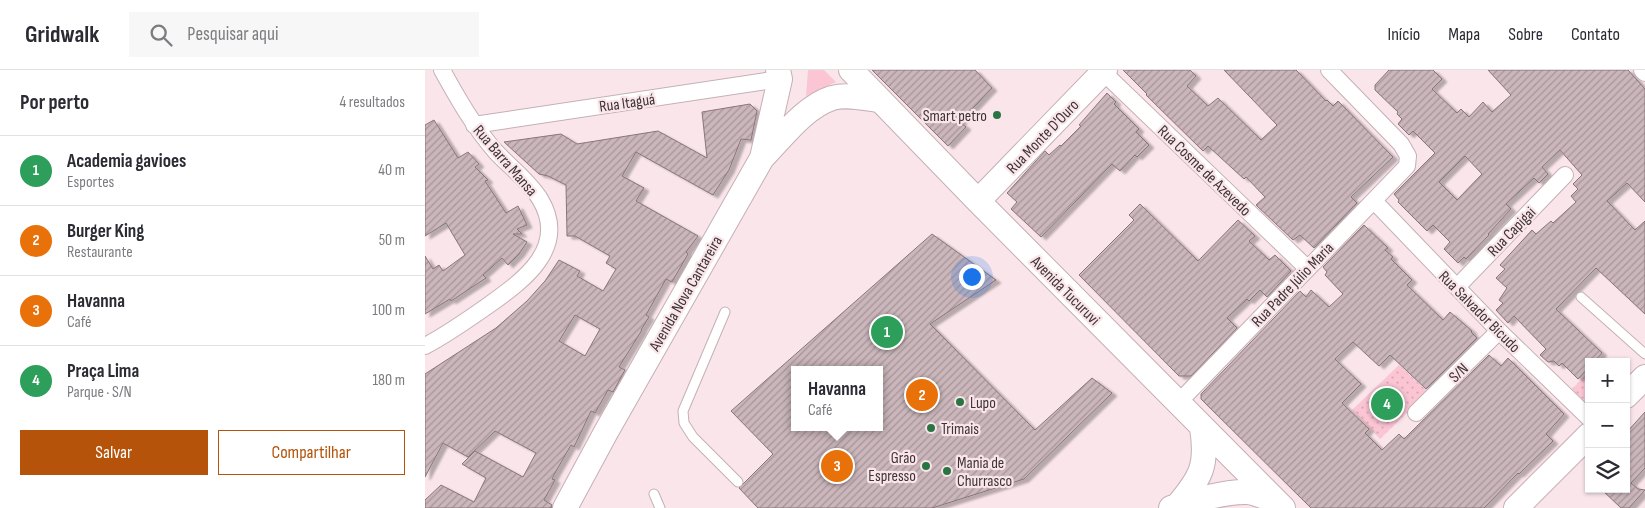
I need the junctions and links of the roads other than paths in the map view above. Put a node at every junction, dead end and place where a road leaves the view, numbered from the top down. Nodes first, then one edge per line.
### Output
1 (442, 70) edge
2 (851, 70) edge
3 (1329, 70) edge
4 (1642, 70) edge
5 (1104, 71) edge
6 (780, 73) edge
7 (1645, 73) edge
8 (878, 100) junction
9 (474, 125) junction
10 (762, 158) junction
11 (1565, 175) dead end
12 (978, 201) junction
13 (1374, 201) junction
14 (1307, 268) junction
15 (1457, 287) junction
16 (1581, 297) dead end
17 (725, 312) dead end
18 (1499, 331) junction
19 (425, 346) edge
20 (1645, 354) edge
21 (1645, 377) edge
22 (1630, 392) edge
23 (1177, 403) junction
24 (1416, 413) dead end
25 (1585, 414) edge
26 (1202, 428) junction
27 (1585, 438) edge
28 (738, 482) dead end
29 (654, 494) dead end
30 (1280, 505) edge
31 (1174, 507) edge
32 (565, 508) edge
33 (660, 508) edge
34 (1516, 508) edge

1 - 9 street, Rua Barra Mansa
2 - 8 main road, Avenida Tucuruvi
3 - 13 street, Rua Padre Júlio Maria
4 - 7 street
5 - 12 main road, Rua Monte D'Ouro
5 - 14 street, Rua Cosme de Azevedo
6 - 9 street, Rua Itaguá
6 - 10 main road, Avenida Nova Cantareira
8 - 10 main road
8 - 12 main road, Avenida Tucuruvi
9 - 19 street, Rua Barra Mansa
10 - 32 main road, Avenida Nova Cantareira
11 - 15 street, Rua Capigai
12 - 23 main road, Avenida Tucuruvi
13 - 14 street, Rua Padre Júlio Maria
13 - 15 street, Rua Salvador Bicudo
14 - 23 street, Rua Padre Júlio Maria
15 - 18 street, Rua Salvador Bicudo
16 - 20 lane
17 - 28 lane
18 - 24 street, S/N
18 - 25 street, Rua Salvador Bicudo
21 - 22 main road
23 - 26 main road, Avenida Tucuruvi
26 - 30 main road, Avenida Tucuruvi
26 - 31 main road
27 - 34 main road
29 - 33 lane
30 - 31 main road

